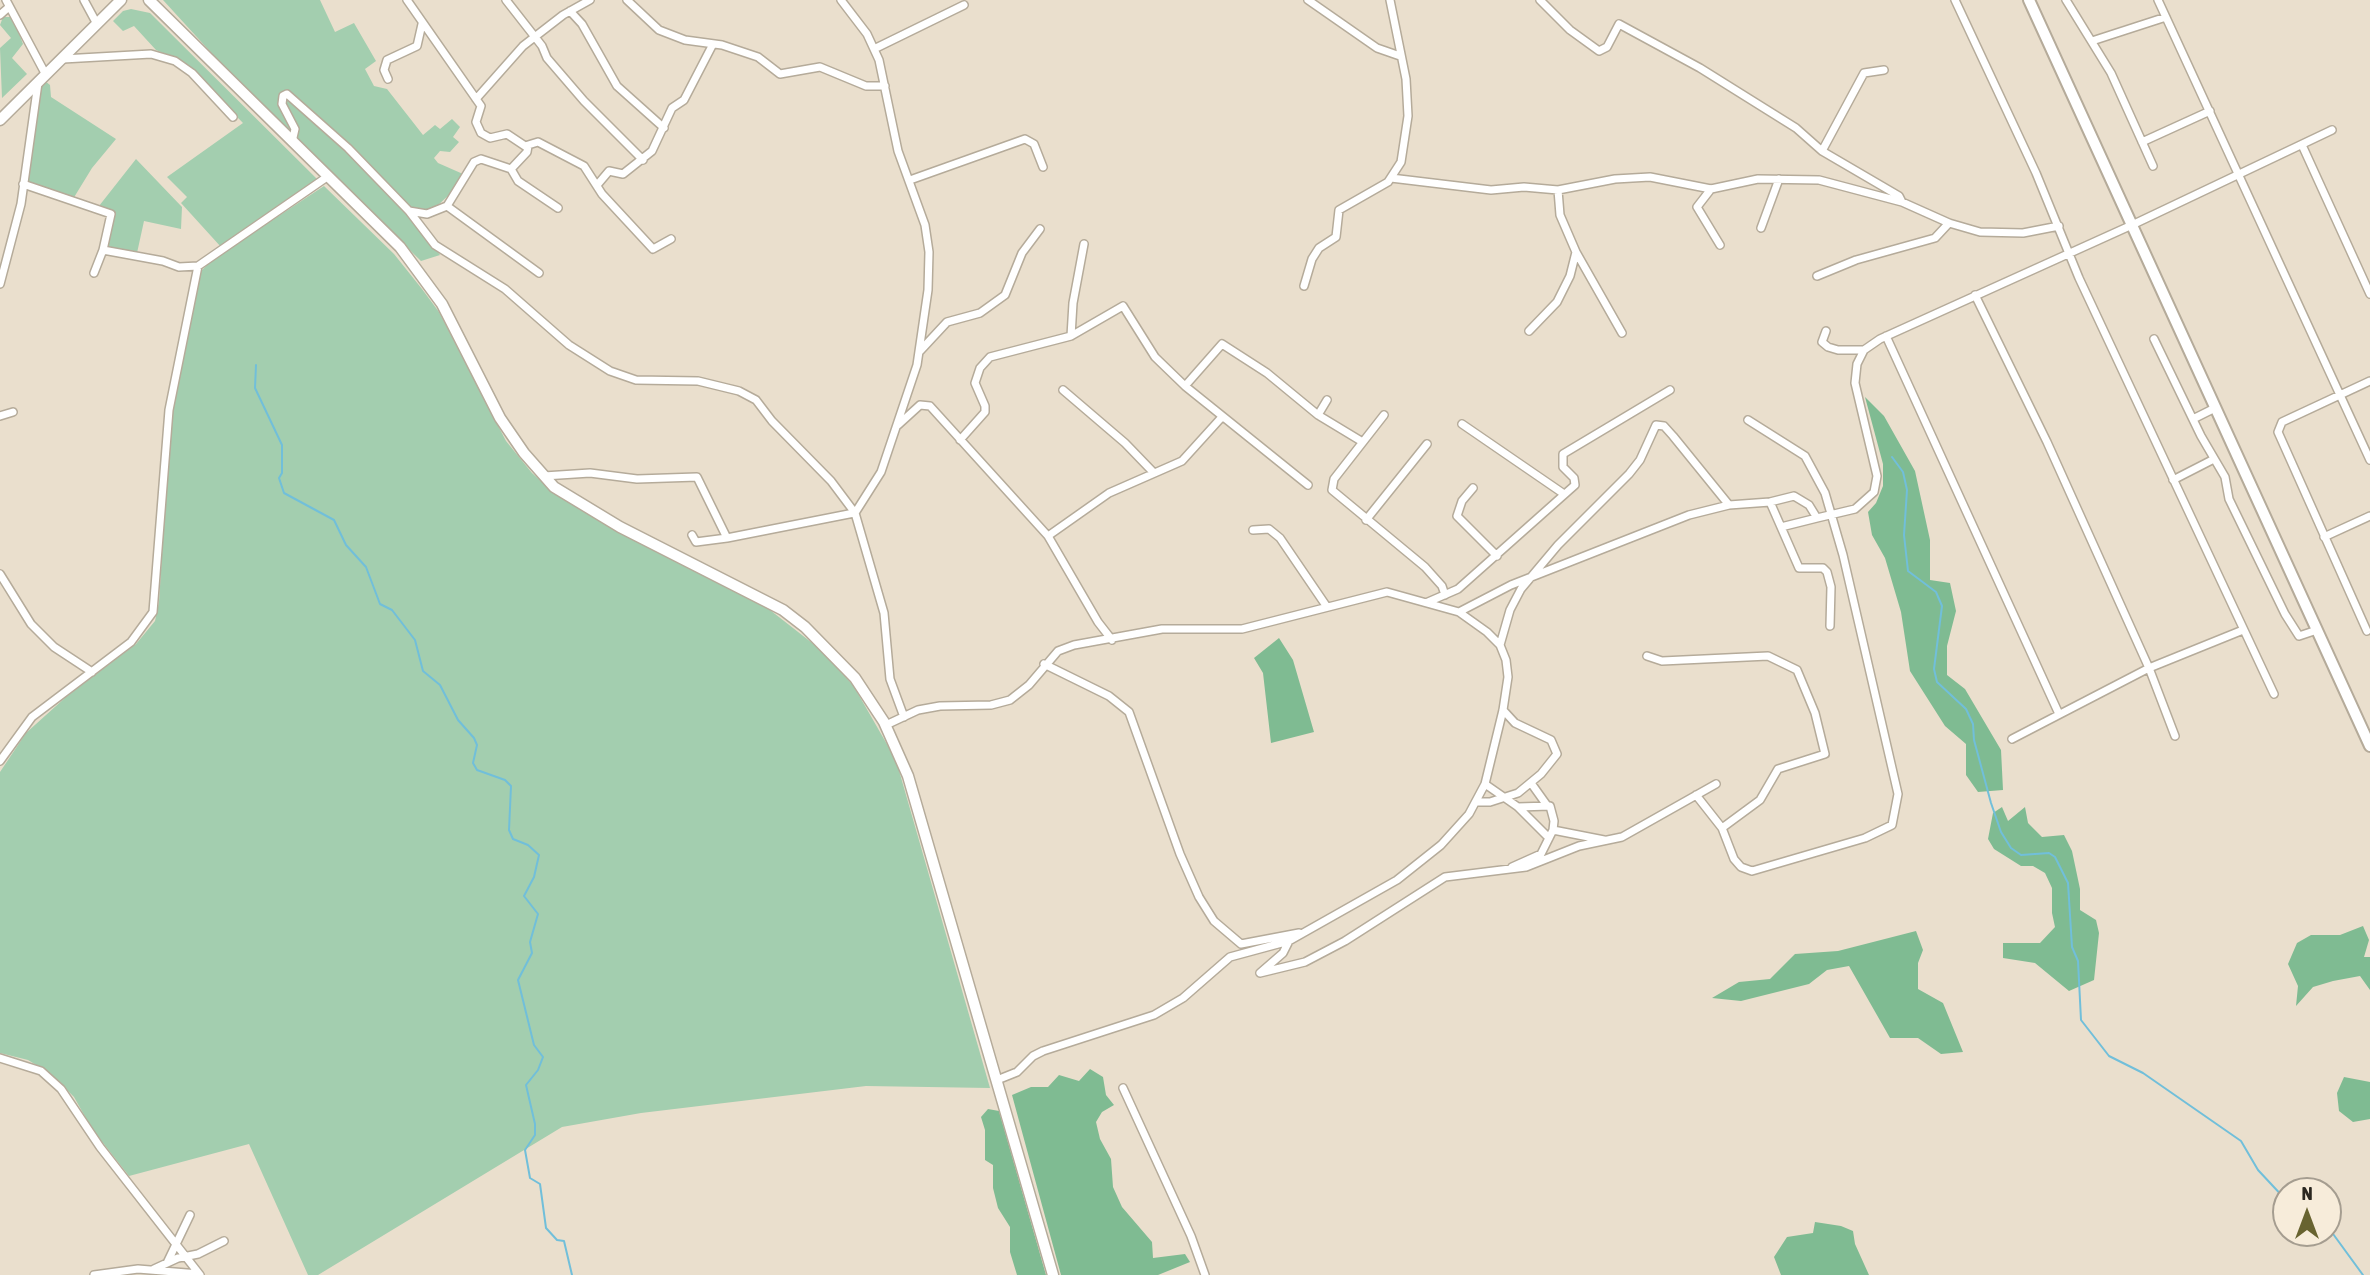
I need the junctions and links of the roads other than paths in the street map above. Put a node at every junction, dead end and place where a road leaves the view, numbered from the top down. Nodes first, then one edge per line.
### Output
1 (84, 0) edge
2 (121, 0) edge
3 (149, 0) edge
4 (407, 0) edge
5 (506, 0) edge
6 (584, 0) edge
7 (590, 0) edge
8 (627, 0) edge
9 (841, 0) edge
10 (1308, 0) edge
11 (1390, 0) edge
12 (1540, 0) edge
13 (1955, 0) edge
14 (2029, 0) edge
15 (2066, 0) edge
16 (2158, 0) edge
17 (8, 3) edge
18 (964, 5) dead end
19 (570, 11) junction
20 (0, 15) edge
21 (2166, 17) junction
22 (422, 23) junction
23 (97, 24) junction
24 (535, 37) junction
25 (2092, 41) junction
26 (713, 44) junction
27 (874, 49) junction
28 (1400, 55) junction
29 (62, 59) junction
30 (1884, 70) dead end
31 (42, 78) junction
32 (388, 79) dead end
33 (885, 86) junction
34 (476, 99) junction
35 (2210, 111) junction
36 (233, 117) dead end
37 (0, 120) edge
38 (664, 128) junction
39 (2332, 130) dead end
40 (292, 142) junction
41 (2143, 142) junction
42 (2302, 145) junction
43 (528, 146) junction
44 (1822, 151) junction
45 (643, 160) junction
46 (2153, 166) dead end
47 (1043, 167) dead end
48 (511, 169) junction
49 (2239, 174) junction
50 (327, 177) junction
51 (1391, 178) junction
52 (1779, 179) junction
53 (910, 180) junction
54 (23, 184) junction
55 (598, 184) junction
56 (1711, 189) junction
57 (1558, 190) junction
58 (1902, 202) junction
59 (447, 205) junction
60 (558, 208) dead end
61 (409, 211) junction
62 (1950, 223) junction
63 (2132, 225) junction
64 (2059, 226) junction
65 (1761, 228) dead end
66 (1040, 229) dead end
67 (671, 239) dead end
68 (1084, 244) dead end
69 (1720, 245) dead end
70 (103, 250) junction
71 (1576, 252) junction
72 (2070, 252) junction
73 (198, 266) junction
74 (539, 273) dead end
75 (94, 274) dead end
76 (1817, 276) dead end
77 (0, 284) edge
78 (1304, 286) dead end
79 (2370, 294) edge
80 (1975, 295) junction
81 (1529, 331) dead end
82 (1826, 331) dead end
83 (1622, 333) dead end
84 (1886, 336) junction
85 (1071, 337) junction
86 (2154, 339) dead end
87 (1864, 350) junction
88 (920, 351) junction
89 (2370, 381) edge
90 (1185, 386) junction
91 (1063, 390) dead end
92 (1670, 390) dead end
93 (2340, 395) junction
94 (1328, 400) dead end
95 (2215, 408) junction
96 (13, 412) dead end
97 (1318, 415) junction
98 (1384, 415) dead end
99 (0, 416) edge
100 (1222, 418) junction
101 (2193, 419) junction
102 (1748, 420) dead end
103 (1462, 424) dead end
104 (897, 425) junction
105 (960, 440) junction
106 (1361, 441) junction
107 (1427, 444) dead end
108 (2214, 458) junction
109 (2370, 460) edge
110 (1153, 472) junction
111 (544, 476) junction
112 (2173, 480) junction
113 (1308, 485) dead end
114 (1474, 488) dead end
115 (1564, 494) junction
116 (1770, 502) junction
117 (1729, 505) junction
118 (855, 513) junction
119 (1832, 515) junction
120 (2370, 516) edge
121 (1817, 518) junction
122 (1366, 520) junction
123 (1781, 527) junction
124 (1253, 530) dead end
125 (692, 535) dead end
126 (1048, 536) junction
127 (2324, 537) junction
128 (727, 538) junction
129 (1497, 556) junction
130 (0, 574) edge
131 (1529, 578) junction
132 (1445, 595) junction
133 (1427, 603) junction
134 (1327, 607) junction
135 (1459, 612) junction
136 (1830, 626) dead end
137 (2317, 630) junction
138 (2243, 631) junction
139 (2367, 631) dead end
140 (1112, 640) junction
141 (1500, 645) junction
142 (1647, 656) dead end
143 (1044, 664) junction
144 (2149, 668) junction
145 (92, 672) junction
146 (2274, 694) dead end
147 (1503, 710) junction
148 (2059, 715) junction
149 (904, 717) junction
150 (886, 725) junction
151 (2175, 736) dead end
152 (2012, 739) dead end
153 (2370, 746) edge
154 (0, 761) edge
155 (1531, 783) junction
156 (1485, 784) junction
157 (1716, 784) dead end
158 (1696, 795) junction
159 (1507, 798) junction
160 (1476, 802) junction
161 (1546, 804) junction
162 (1518, 807) junction
163 (1722, 828) junction
164 (1553, 830) junction
165 (1549, 838) junction
166 (1606, 841) junction
167 (1505, 870) junction
168 (1305, 932) junction
169 (1289, 941) junction
170 (0, 1058) edge
171 (997, 1080) junction
172 (1123, 1087) dead end
173 (190, 1216) dead end
174 (224, 1241) dead end
175 (176, 1243) junction
176 (187, 1256) junction
177 (167, 1263) junction
178 (150, 1270) junction
179 (200, 1274) edge
180 (94, 1275) edge
181 (1053, 1275) edge
182 (1205, 1275) edge

1 - 23 street
2 - 23 street
3 - 40 street
4 - 22 street
5 - 24 street
6 - 7 street
6 - 19 street
8 - 26 street
9 - 27 street
10 - 28 street
11 - 28 street
12 - 44 street
13 - 64 street
14 - 63 main road
15 - 25 street
16 - 21 street
17 - 20 street
17 - 31 street
18 - 27 street
19 - 24 street
19 - 38 street
21 - 25 street
21 - 35 street
22 - 32 street
22 - 34 street
23 - 29 street
24 - 34 street
24 - 45 street
25 - 41 street
26 - 33 street
26 - 38 street
27 - 33 street
28 - 51 street
29 - 31 street
29 - 36 street
30 - 44 street
31 - 37 street
31 - 54 street
33 - 53 street
34 - 43 street
35 - 41 street
35 - 49 street
38 - 45 street
39 - 42 street
40 - 50 street
40 - 61 street
41 - 46 street
42 - 49 street
42 - 79 street
43 - 48 street
43 - 55 street
44 - 58 street
45 - 55 street
47 - 53 street
48 - 59 street
48 - 60 street
49 - 63 street
49 - 93 street
50 - 73 street
50 - 111 street
51 - 57 street
51 - 78 street
52 - 56 street
52 - 58 street
52 - 65 street
53 - 88 street
54 - 70 street
54 - 77 street
55 - 67 street
56 - 57 street
56 - 69 street
57 - 71 street
58 - 62 street
59 - 61 street
59 - 74 street
61 - 118 street
62 - 64 street
62 - 76 street
63 - 72 street
63 - 95 main road
64 - 72 street
66 - 88 street
68 - 85 street
70 - 73 street
70 - 75 street
71 - 81 street
71 - 83 street
72 - 80 street
72 - 112 street
73 - 145 street
80 - 84 street
80 - 144 street
82 - 87 street
84 - 87 street
84 - 148 street
85 - 90 street
85 - 105 street
86 - 101 street
87 - 119 street
88 - 104 street
89 - 93 street
90 - 97 street
90 - 100 street
91 - 110 street
92 - 115 street
93 - 109 street
93 - 127 street
94 - 97 street
95 - 101 street
95 - 137 main road
96 - 99 street
97 - 106 street
98 - 106 street
100 - 110 street
100 - 113 street
101 - 108 street
102 - 119 street
103 - 115 street
104 - 105 street
104 - 118 street
105 - 126 street
106 - 122 street
107 - 122 street
108 - 112 street
108 - 137 street
110 - 126 street
111 - 128 street
111 - 150 street
112 - 138 street
114 - 129 street
115 - 129 street
116 - 117 street
116 - 121 street
116 - 123 street
117 - 131 street
117 - 131 street
118 - 128 street
118 - 149 street
119 - 121 street
119 - 163 street
120 - 127 street
121 - 123 street
122 - 132 street
123 - 136 street
124 - 134 street
125 - 128 street
126 - 140 street
127 - 139 street
129 - 132 street
130 - 145 street
131 - 135 street
131 - 141 street
132 - 133 street
133 - 134 street
133 - 135 street
134 - 140 street
135 - 141 street
137 - 153 main road
138 - 144 street
138 - 146 street
140 - 143 street
141 - 147 street
142 - 163 street
143 - 149 street
143 - 168 street
144 - 148 street
144 - 151 street
145 - 154 street
147 - 155 street
147 - 156 street
148 - 152 street
149 - 150 street
150 - 171 street
155 - 159 street
155 - 161 street
156 - 159 street
156 - 160 street
157 - 158 street
158 - 163 street
158 - 166 street
159 - 160 street
159 - 162 street
160 - 168 street
161 - 162 street
161 - 164 street
162 - 165 street
164 - 165 street
164 - 166 street
165 - 167 street
166 - 167 street
167 - 169 street
168 - 169 street
169 - 171 street
170 - 175 street
171 - 181 street
172 - 182 street
173 - 175 street
174 - 176 street
175 - 176 street
175 - 177 street
176 - 177 street
176 - 179 street
177 - 178 street
178 - 179 street
178 - 180 street

